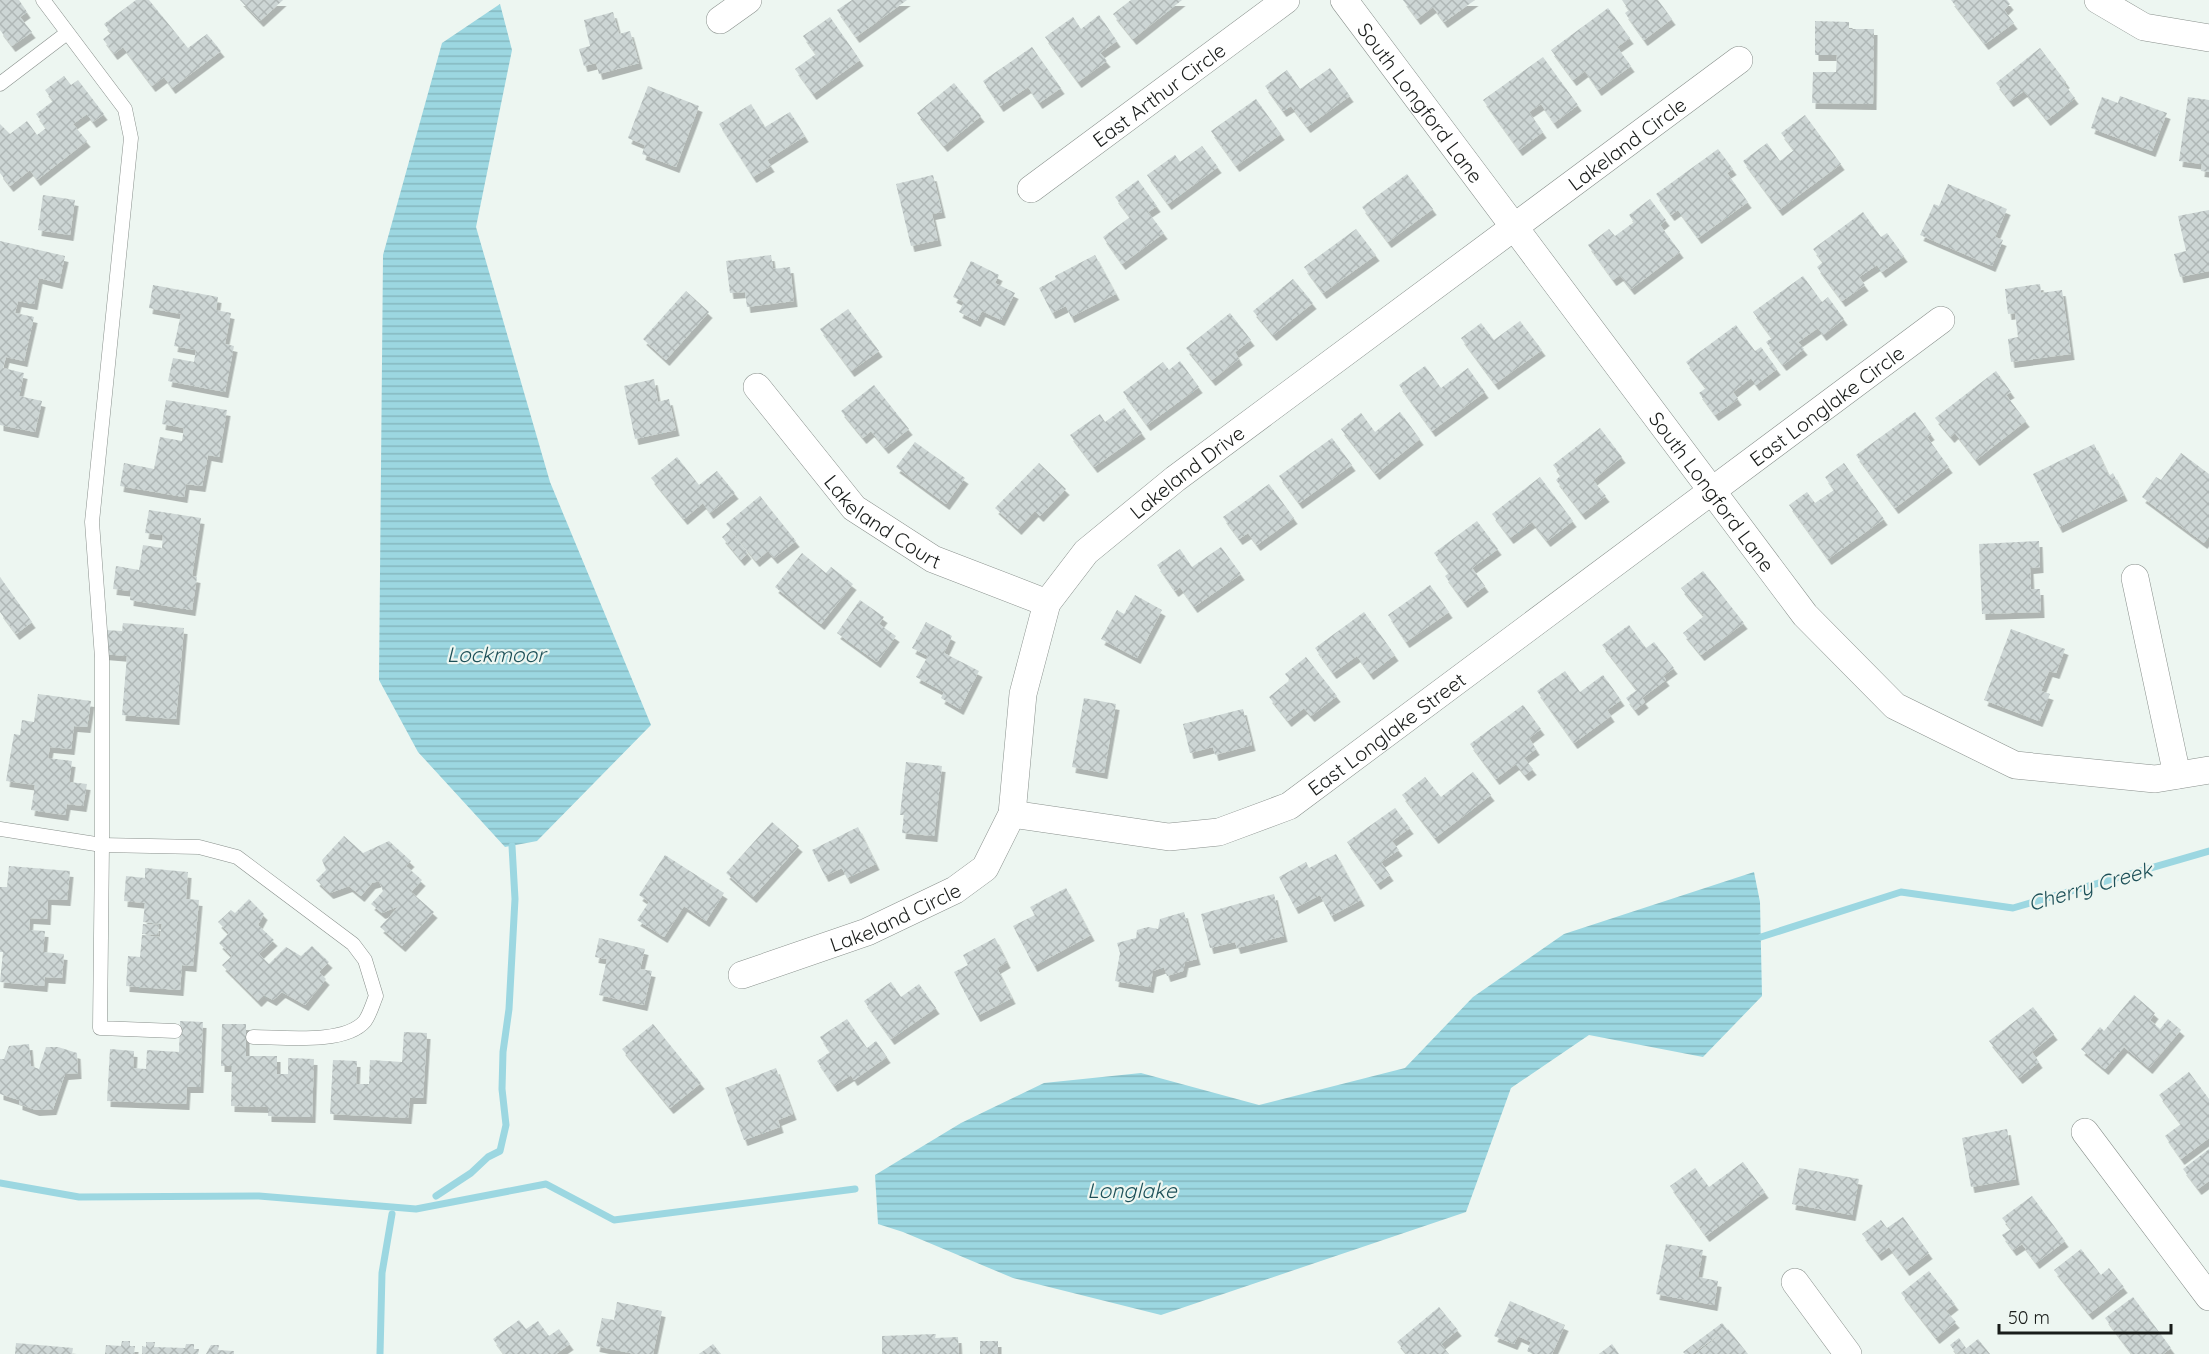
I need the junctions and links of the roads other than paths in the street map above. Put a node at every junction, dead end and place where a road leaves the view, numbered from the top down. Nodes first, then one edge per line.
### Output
1 (43, 0) edge
2 (747, 0) edge
3 (1286, 0) edge
4 (1344, 0) edge
5 (2098, 0) edge
6 (720, 20) dead end
7 (67, 33) junction
8 (2209, 38) edge
9 (1739, 60) dead end
10 (0, 84) edge
11 (1031, 189) dead end
12 (1514, 226) junction
13 (1941, 320) dead end
14 (757, 387) dead end
15 (1712, 490) junction
16 (2135, 578) dead end
17 (1047, 603) junction
18 (2209, 770) edge
19 (2177, 775) junction
20 (1012, 814) junction
21 (0, 829) edge
22 (102, 845) junction
23 (742, 975) dead end
24 (175, 1031) dead end
25 (253, 1037) dead end
26 (2085, 1132) dead end
27 (1795, 1282) dead end
28 (2209, 1297) edge
29 (1848, 1354) edge

1 - 7 lane
2 - 6 street
3 - 11 street, East Arthur Circle
4 - 12 street, South Longford Lane
5 - 8 street
7 - 10 lane
7 - 22 lane
9 - 12 street, Lakeland Circle
12 - 15 street, South Longford Lane
12 - 17 street, Lakeland Drive
13 - 15 street, East Longlake Circle
14 - 17 street, Lakeland Court
15 - 19 street, South Longford Lane
15 - 20 street, East Longlake Street
16 - 19 street
17 - 20 street, Lakeland Drive
18 - 19 street, South Longford Lane
20 - 23 street, Lakeland Circle
21 - 22 lane
22 - 24 lane
22 - 25 lane
26 - 28 street
27 - 29 street

